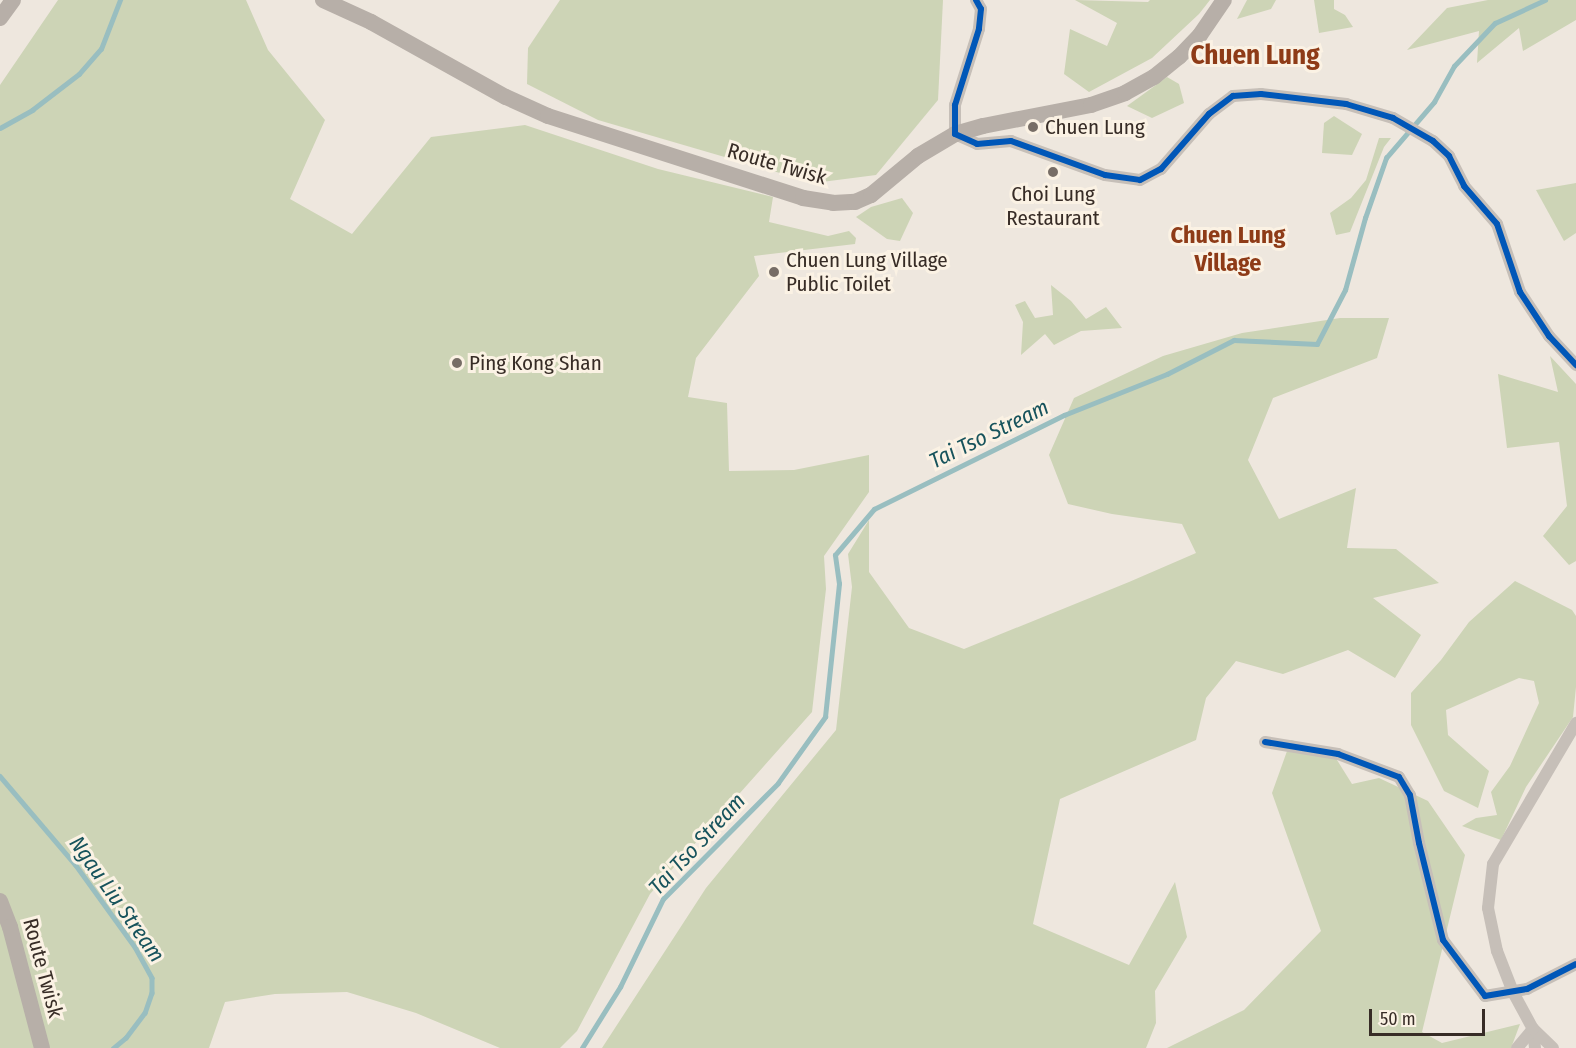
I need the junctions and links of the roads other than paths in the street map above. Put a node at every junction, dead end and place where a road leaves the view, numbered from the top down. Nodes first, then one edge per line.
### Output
1 (13, 0) edge
2 (323, 0) edge
3 (976, 0) edge
4 (1224, 0) edge
5 (0, 18) edge
6 (955, 134) junction
7 (1576, 365) edge
8 (1576, 723) edge
9 (1265, 742) dead end
10 (0, 901) edge
11 (1576, 964) edge
12 (1513, 992) junction
13 (1533, 1029) junction
14 (42, 1048) edge
15 (1517, 1048) edge
16 (1535, 1048) edge
17 (1553, 1048) edge

1 - 5 main road
2 - 6 main road, Route Twisk
3 - 6 street
4 - 6 main road, Route Twisk
6 - 7 street
8 - 12 street
9 - 12 street
10 - 14 main road, Route Twisk
11 - 12 street
12 - 13 street
13 - 15 street
13 - 16 street
13 - 17 street

